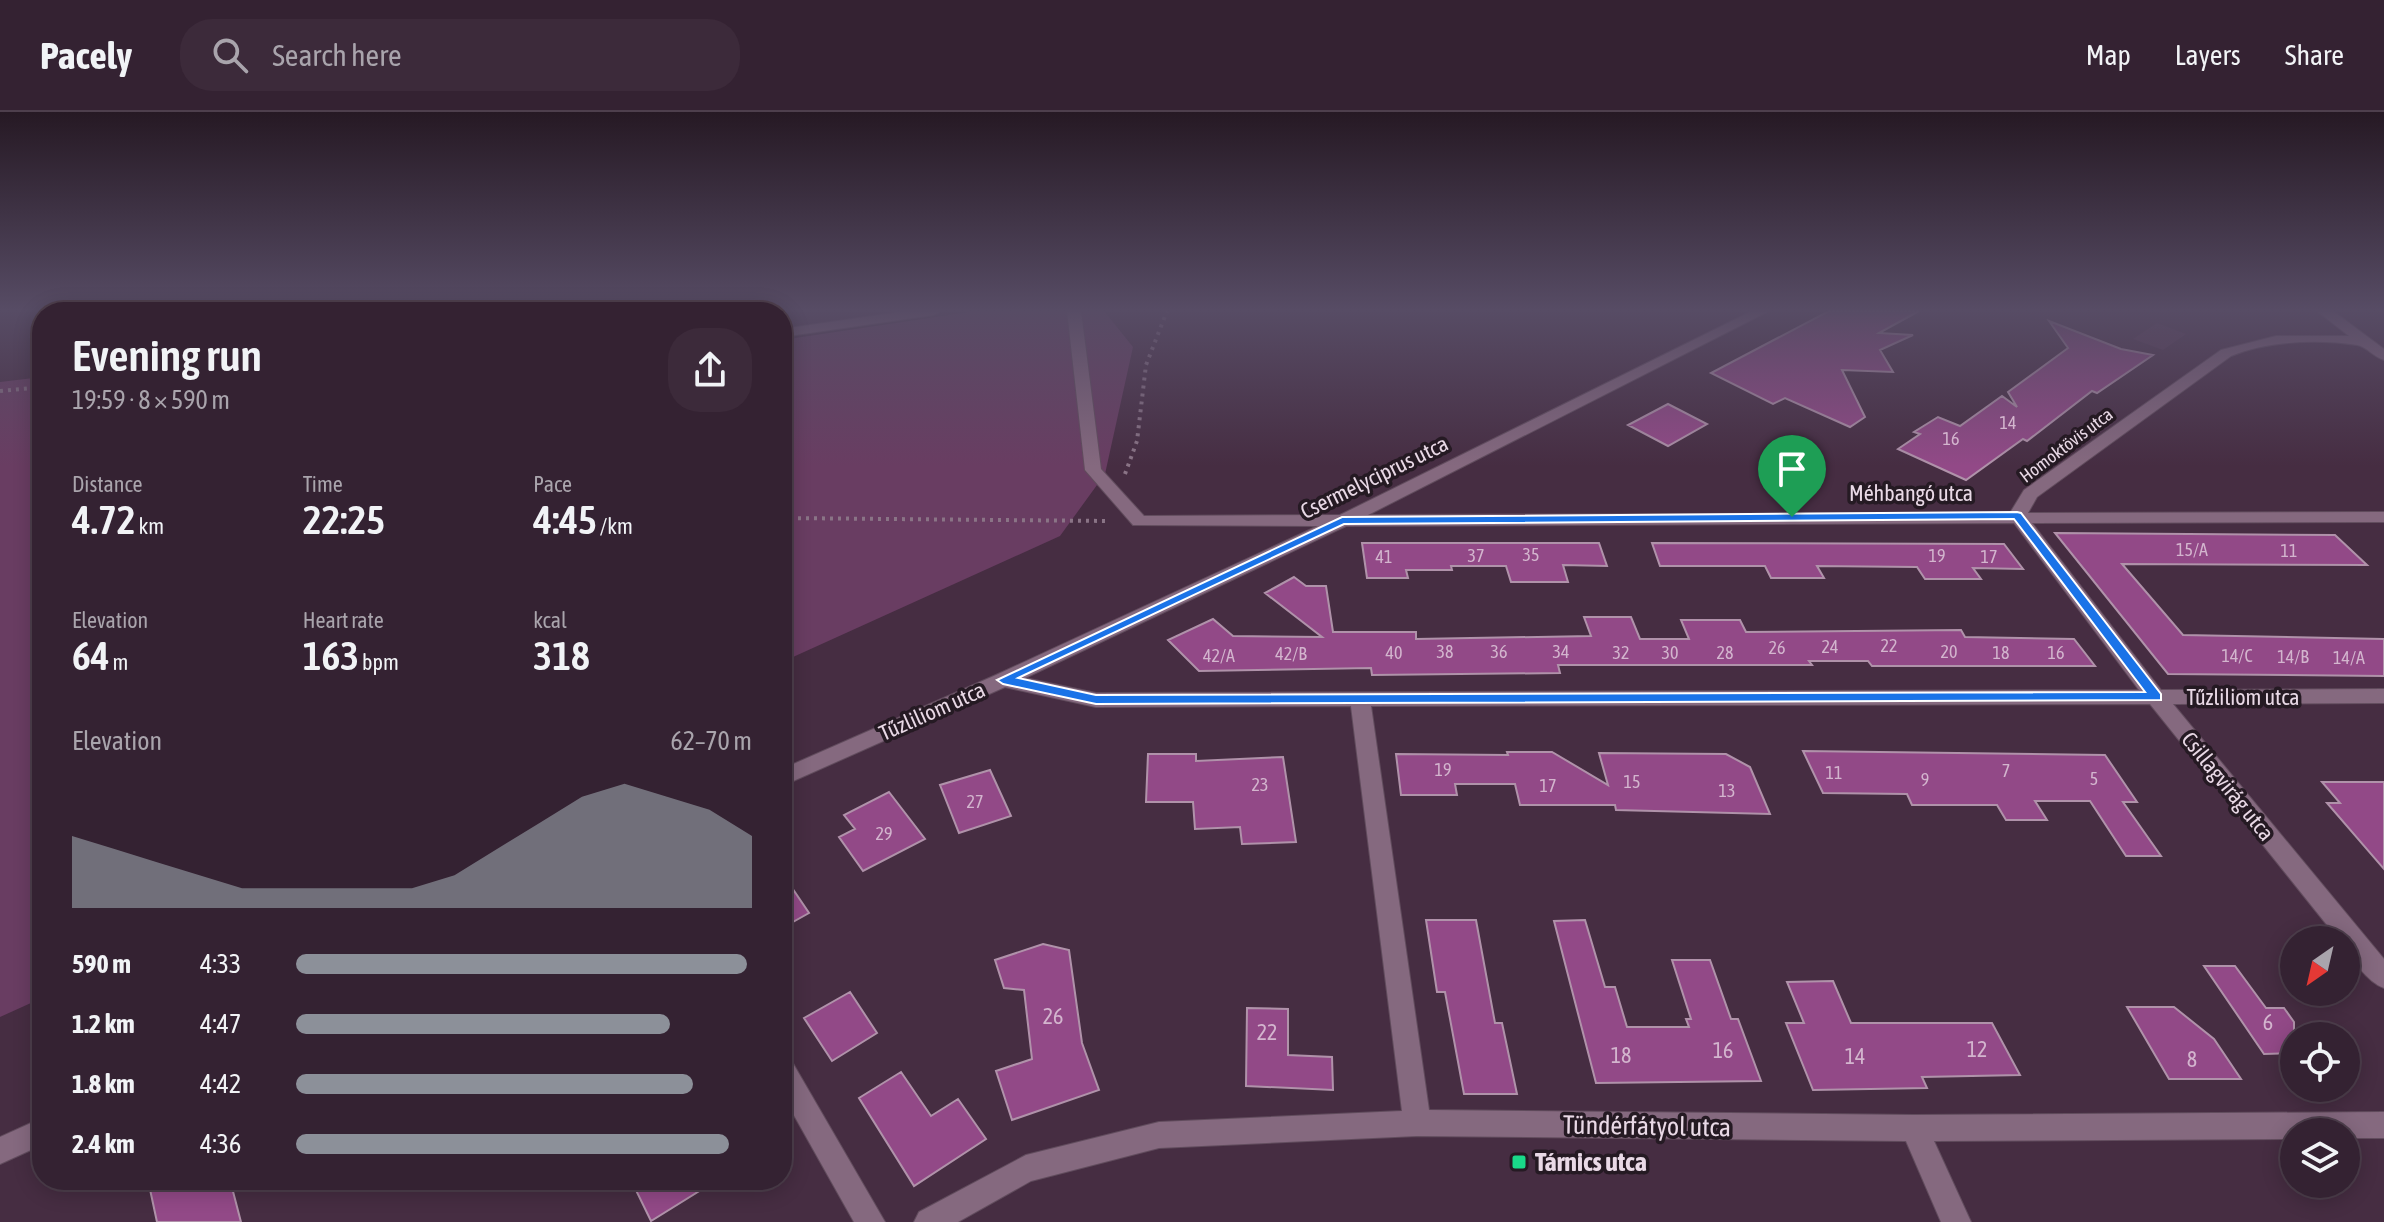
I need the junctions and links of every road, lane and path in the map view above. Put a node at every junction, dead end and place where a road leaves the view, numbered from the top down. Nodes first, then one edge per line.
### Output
1 (1080, 363) edge
2 (1147, 363) edge
3 (1658, 363) edge
4 (2212, 363) edge
5 (32, 388) edge
6 (0, 391) edge
7 (1117, 494) junction
8 (2017, 516) junction
9 (2384, 517) edge
10 (792, 518) edge
11 (1139, 521) junction
12 (1342, 521) junction
13 (1003, 680) junction
14 (2384, 696) edge
15 (2156, 697) junction
16 (1360, 700) junction
17 (792, 774) edge
18 (2384, 977) edge
19 (792, 1086) edge
20 (1417, 1123) junction
21 (2384, 1125) edge
22 (1914, 1128) junction
23 (32, 1136) edge
24 (0, 1151) edge
25 (870, 1222) edge
26 (929, 1222) edge
27 (1956, 1222) edge

1 - 7 street
2 - 7 path
3 - 12 street, Csermelyciprus utca
4 - 8 street, Homoktövis utca
5 - 6 path
7 - 11 street
8 - 9 street, Méhbangó utca
8 - 12 street, Méhbangó utca
8 - 15 street, Csillagvirág utca
10 - 11 path
11 - 12 street, Méhbangó utca
12 - 13 street, Csermelyciprus utca
13 - 16 street, Tűzliliom utca
13 - 17 street, Tűzliliom utca
14 - 15 street, Tűzliliom utca
15 - 16 street, Tűzliliom utca
15 - 18 street, Csillagvirág utca
16 - 20 street
19 - 25 street
20 - 22 street, Tündérfátyol utca
20 - 26 street, Tündérfátyol utca
21 - 22 street, Tündérfátyol utca
22 - 27 street
23 - 24 street

